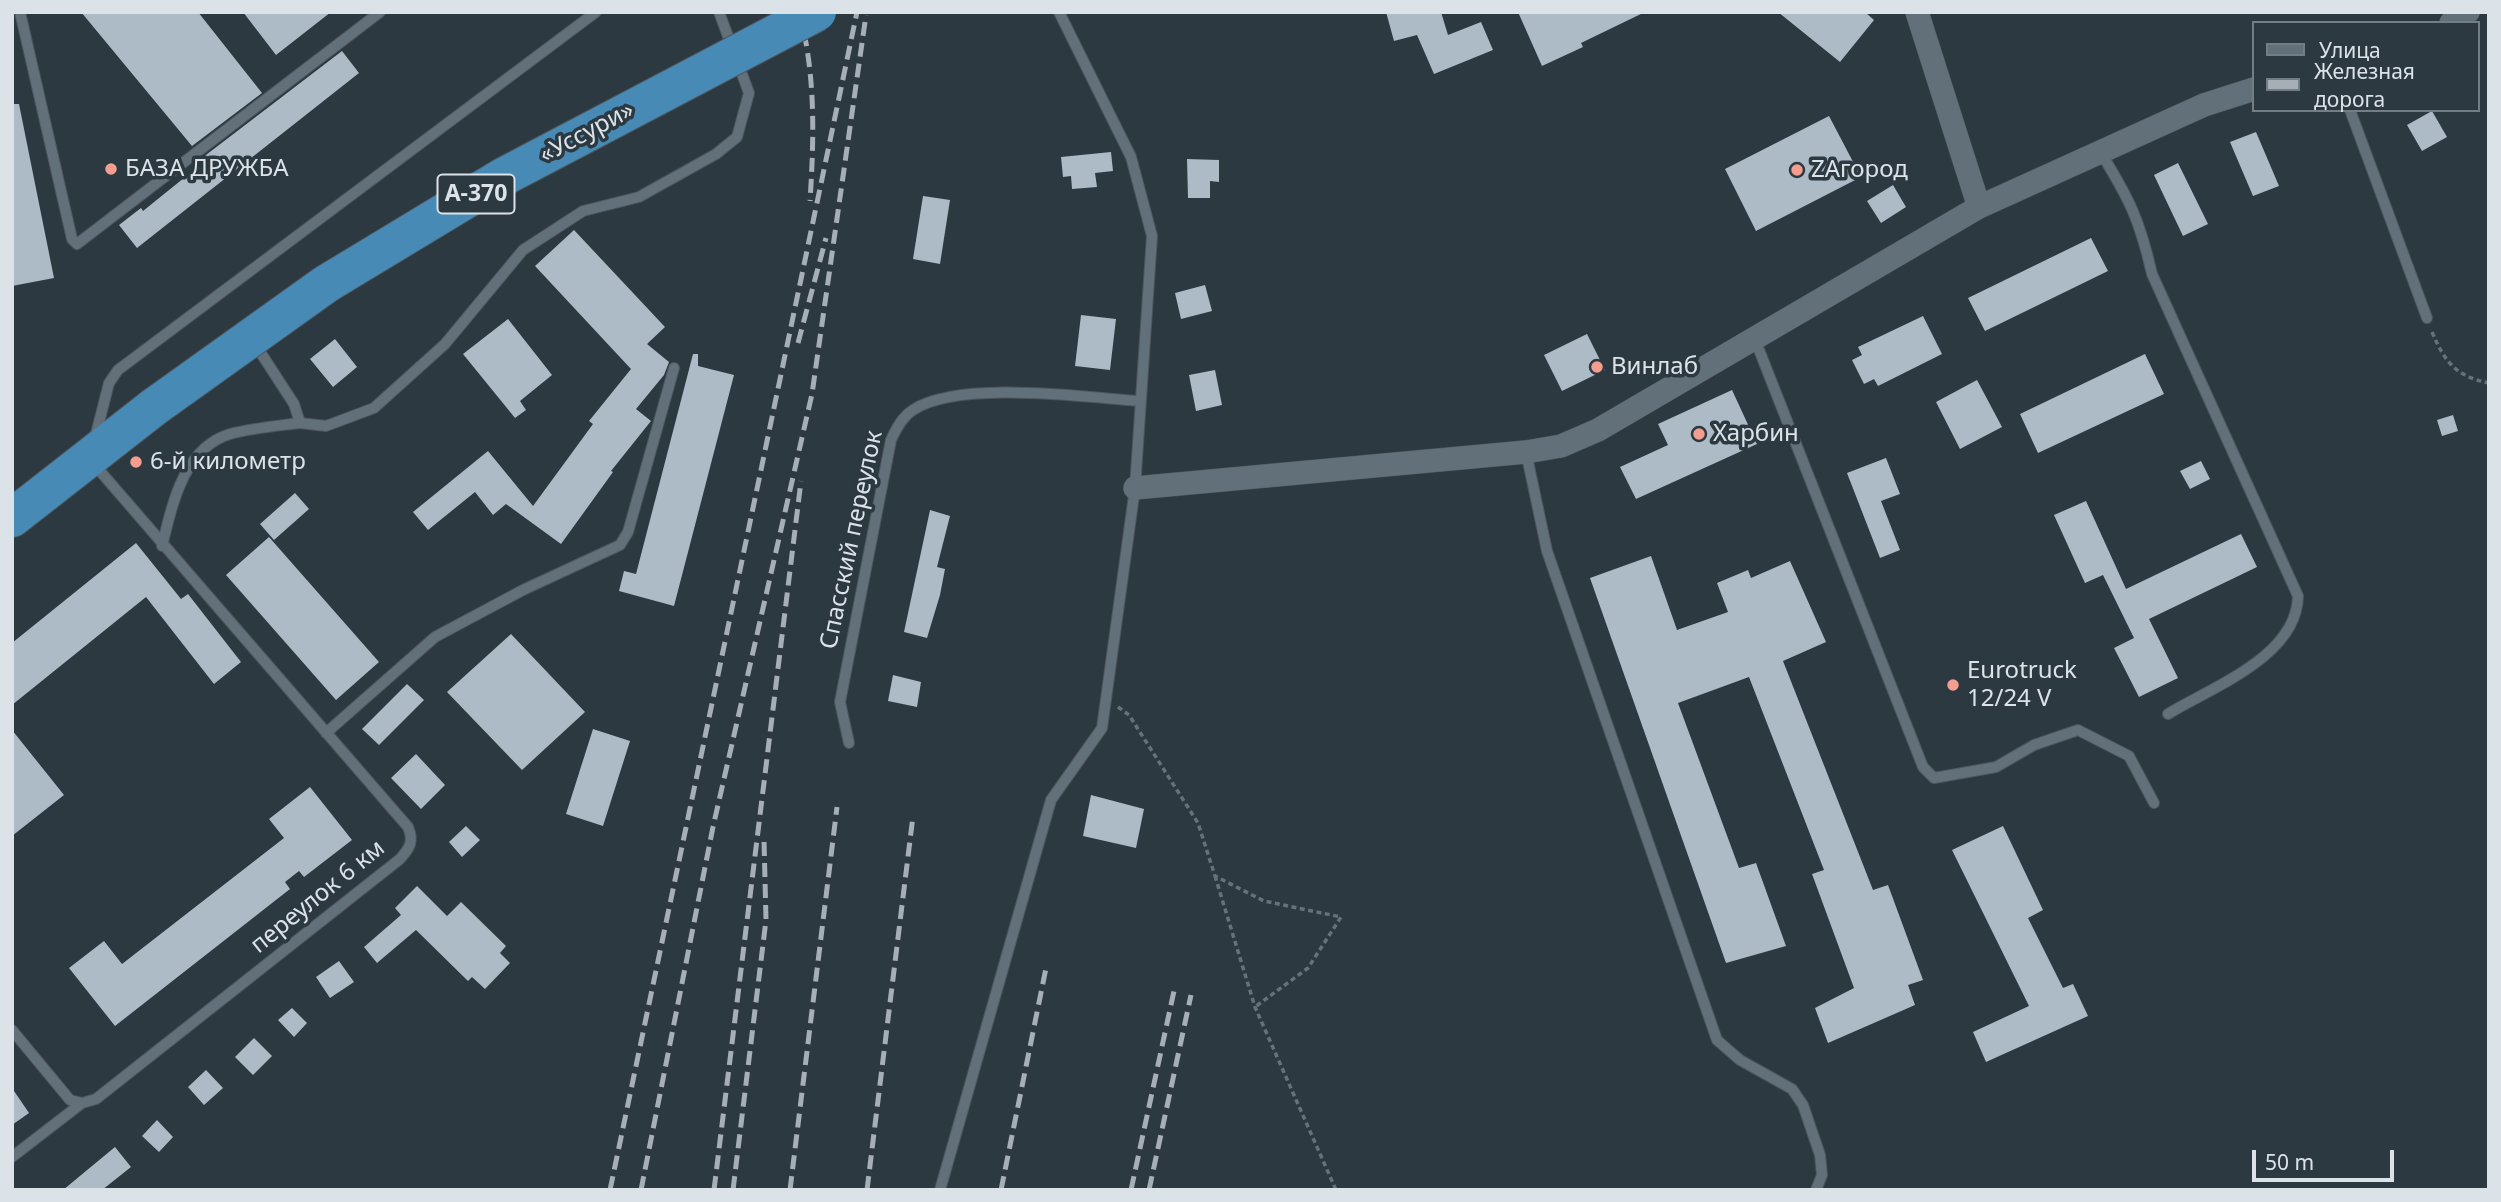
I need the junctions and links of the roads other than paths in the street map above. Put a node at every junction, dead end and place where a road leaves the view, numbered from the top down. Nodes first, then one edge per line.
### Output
1 (20, 12) edge
2 (380, 12) edge
3 (596, 12) edge
4 (719, 12) edge
5 (817, 12) edge
6 (1059, 12) edge
7 (1917, 12) edge
8 (2252, 90) edge
9 (2351, 112) edge
10 (2101, 153) junction
11 (1979, 207) junction
12 (2427, 318) road end
13 (249, 335) dead end
14 (1754, 337) junction
15 (674, 368) dead end
16 (1138, 401) junction
17 (300, 423) junction
18 (1526, 452) junction
19 (89, 458) junction
20 (1135, 488) junction
21 (12, 519) edge
22 (162, 546) junction
23 (2168, 713) dead end
24 (326, 733) junction
25 (849, 743) dead end
26 (2154, 803) dead end
27 (12, 1030) edge
28 (82, 1103) junction
29 (12, 1157) edge
30 (940, 1190) edge
31 (1816, 1190) edge

1 - 2 lane
3 - 19 lane
4 - 17 lane
5 - 19 highway, «Уссури» / А-370, bridge
6 - 16 lane
7 - 11 street
8 - 10 street
9 - 12 lane
10 - 11 street
10 - 23 lane
11 - 14 street
13 - 17 lane
14 - 18 street
14 - 26 lane
15 - 24 lane
16 - 20 lane
16 - 25 lane, Спасский переулок
17 - 22 lane
18 - 20 street
18 - 31 lane
19 - 21 highway, А-370
19 - 22 lane, переулок 6 км
20 - 30 lane
22 - 24 lane, переулок 6 км
24 - 28 lane, переулок 6 км
27 - 28 lane
28 - 29 lane, переулок 6 км

